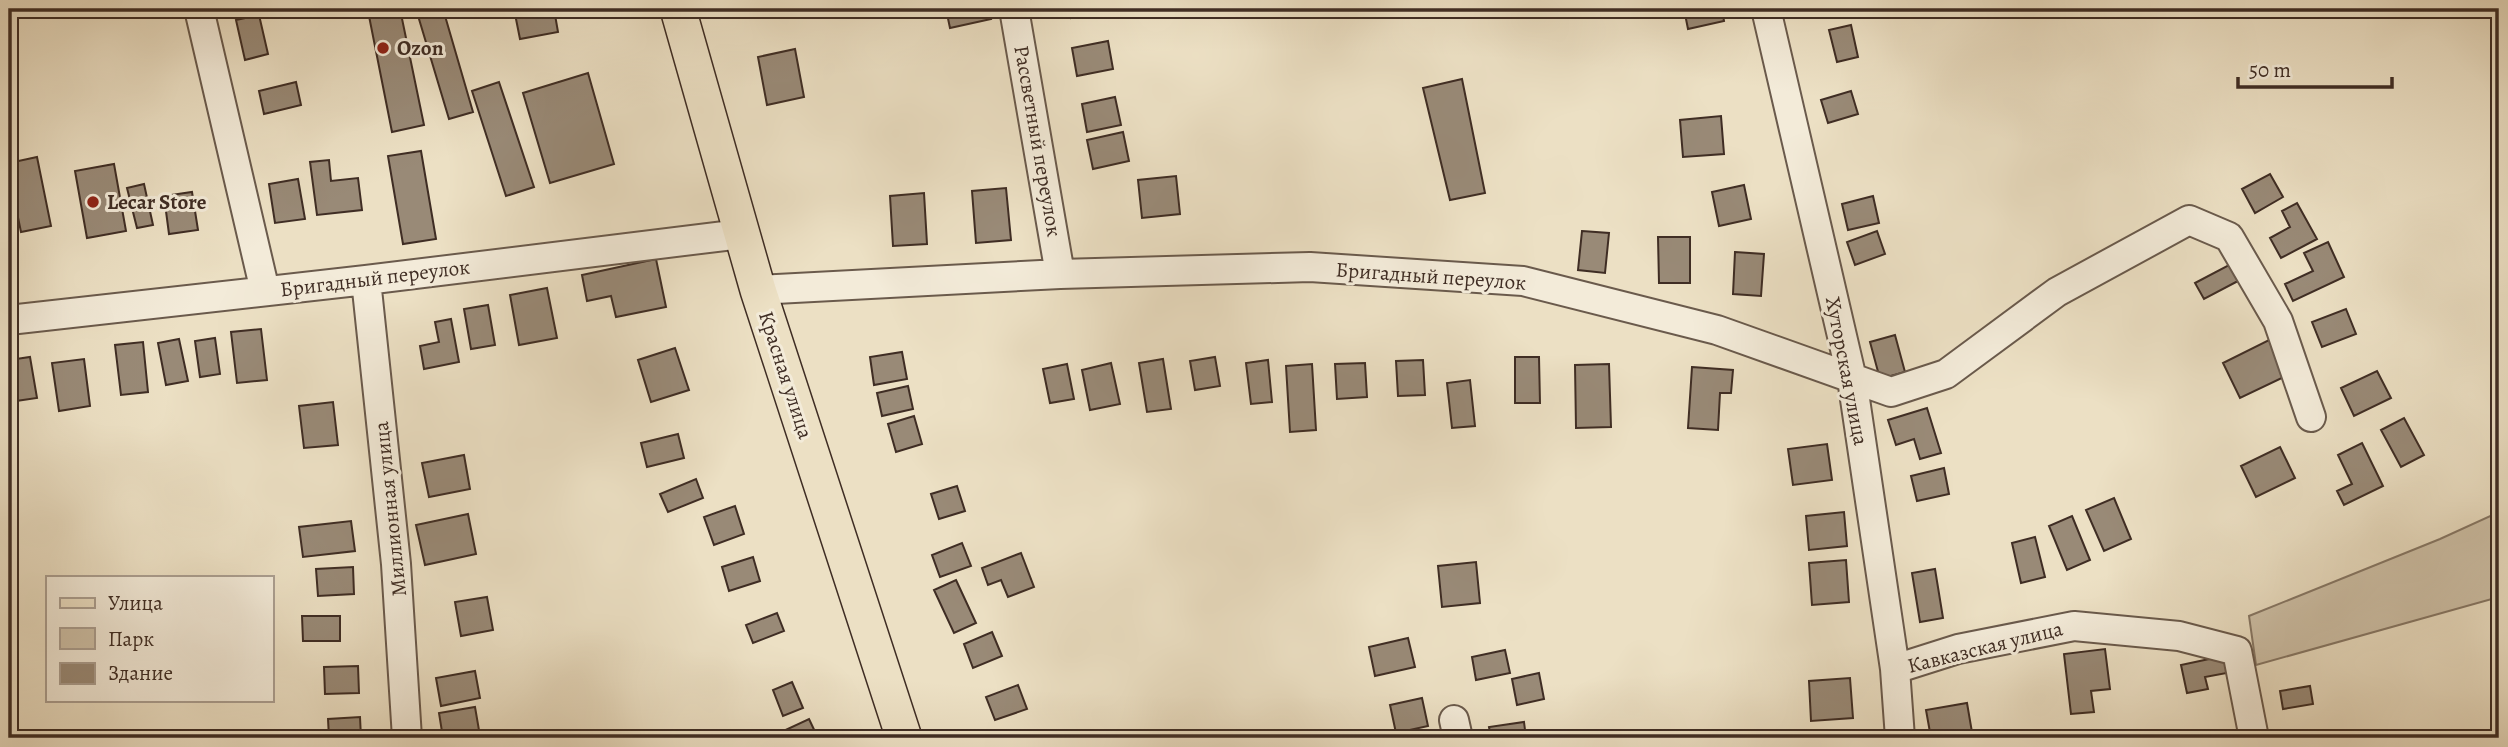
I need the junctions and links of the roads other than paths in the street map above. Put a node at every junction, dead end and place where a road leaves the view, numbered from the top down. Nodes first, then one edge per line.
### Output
1 (199, 9) edge
2 (678, 9) edge
3 (1014, 9) edge
4 (1766, 9) edge
5 (741, 234) junction
6 (1060, 274) junction
7 (366, 280) junction
8 (758, 290) junction
9 (265, 291) junction
10 (9, 320) edge
11 (1852, 379) junction
12 (2311, 417) dead end
13 (1895, 669) junction
14 (407, 738) edge
15 (904, 738) edge
16 (1900, 738) edge
17 (2254, 738) edge

1 - 9 street
2 - 5 main road, Красная улица
3 - 6 street, Рассветный переулок
4 - 11 street, Хуторская улица
5 - 7 street, Бригадный переулок
5 - 8 main road, Красная улица
6 - 8 street, Бригадный переулок
6 - 11 street, Бригадный переулок
7 - 9 street, Бригадный переулок
7 - 14 street, Миллионная улица
8 - 15 main road, Красная улица
9 - 10 street, Бригадный переулок
11 - 12 street, Бригадный переулок
11 - 13 street, Хуторская улица
13 - 16 street, Хуторская улица
13 - 17 street, Кавказская улица

